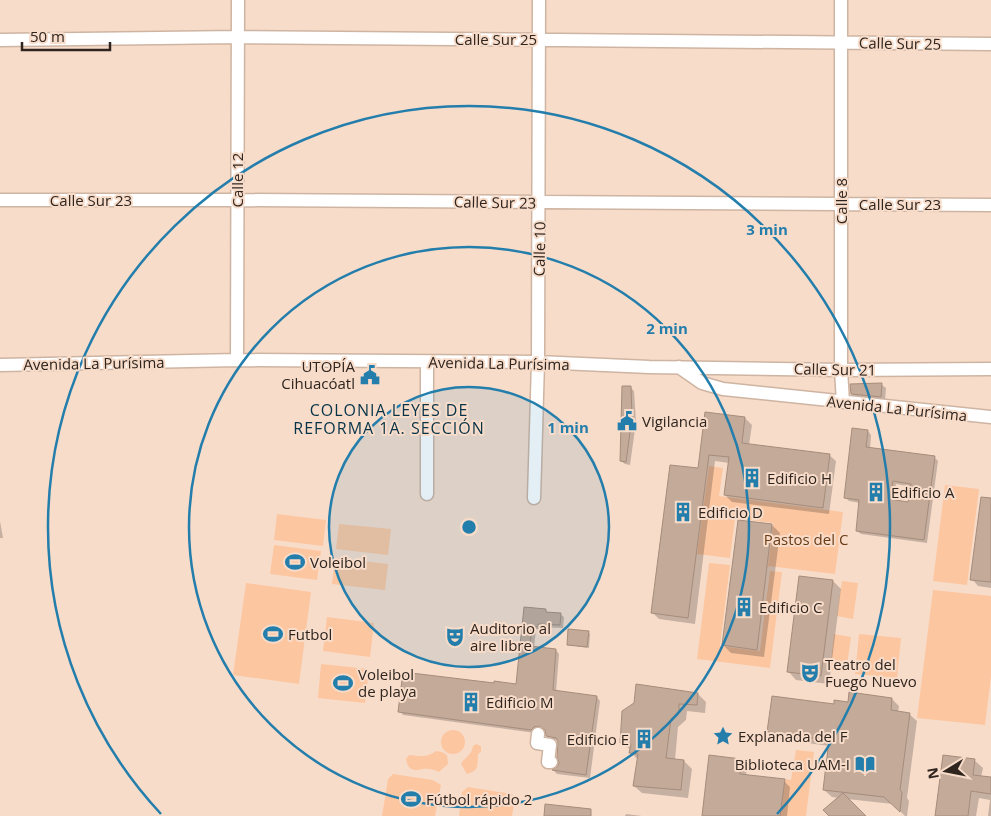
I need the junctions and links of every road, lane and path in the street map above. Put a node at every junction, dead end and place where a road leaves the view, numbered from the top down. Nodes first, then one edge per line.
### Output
1 (238, 0) edge
2 (539, 0) edge
3 (840, 0) edge
4 (238, 37) junction
5 (539, 39) junction
6 (0, 40) edge
7 (840, 42) junction
8 (991, 44) edge
9 (0, 200) edge
10 (237, 200) junction
11 (539, 203) junction
12 (840, 204) junction
13 (991, 205) edge
14 (238, 360) junction
15 (427, 362) junction
16 (538, 362) junction
17 (0, 365) edge
18 (679, 367) junction
19 (991, 368) edge
20 (841, 370) junction
21 (843, 402) junction
22 (991, 417) edge
23 (427, 494) dead end
24 (534, 498) dead end
25 (538, 734) dead end
26 (551, 762) dead end

1 - 4 street, Calle 12
2 - 5 street, Calle 10
3 - 7 street, Calle 8
4 - 5 street, Calle Sur 25
4 - 6 street, Calle Sur 25
4 - 10 street, Calle 12
5 - 7 street, Calle Sur 25
5 - 11 street, Calle 10
7 - 8 street, Calle Sur 25
7 - 12 street, Calle 8
9 - 10 street, Calle Sur 23
10 - 11 street, Calle Sur 23
10 - 14 street, Calle 12
11 - 12 street, Calle Sur 23
11 - 16 street, Calle 10
12 - 13 street, Calle Sur 23
12 - 20 street, Calle 8
14 - 15 street, Avenida La Purísima
14 - 17 street, Avenida La Purísima
15 - 16 street, Avenida La Purísima
15 - 23 street
16 - 18 street, Avenida La Purísima
16 - 24 street, Calle 10
18 - 20 street, Calle Sur 21
18 - 21 street, Avenida La Purísima
19 - 20 street, Calle Sur 21
20 - 21 street, Calle 8
21 - 22 street, Avenida La Purísima
25 - 26 street

